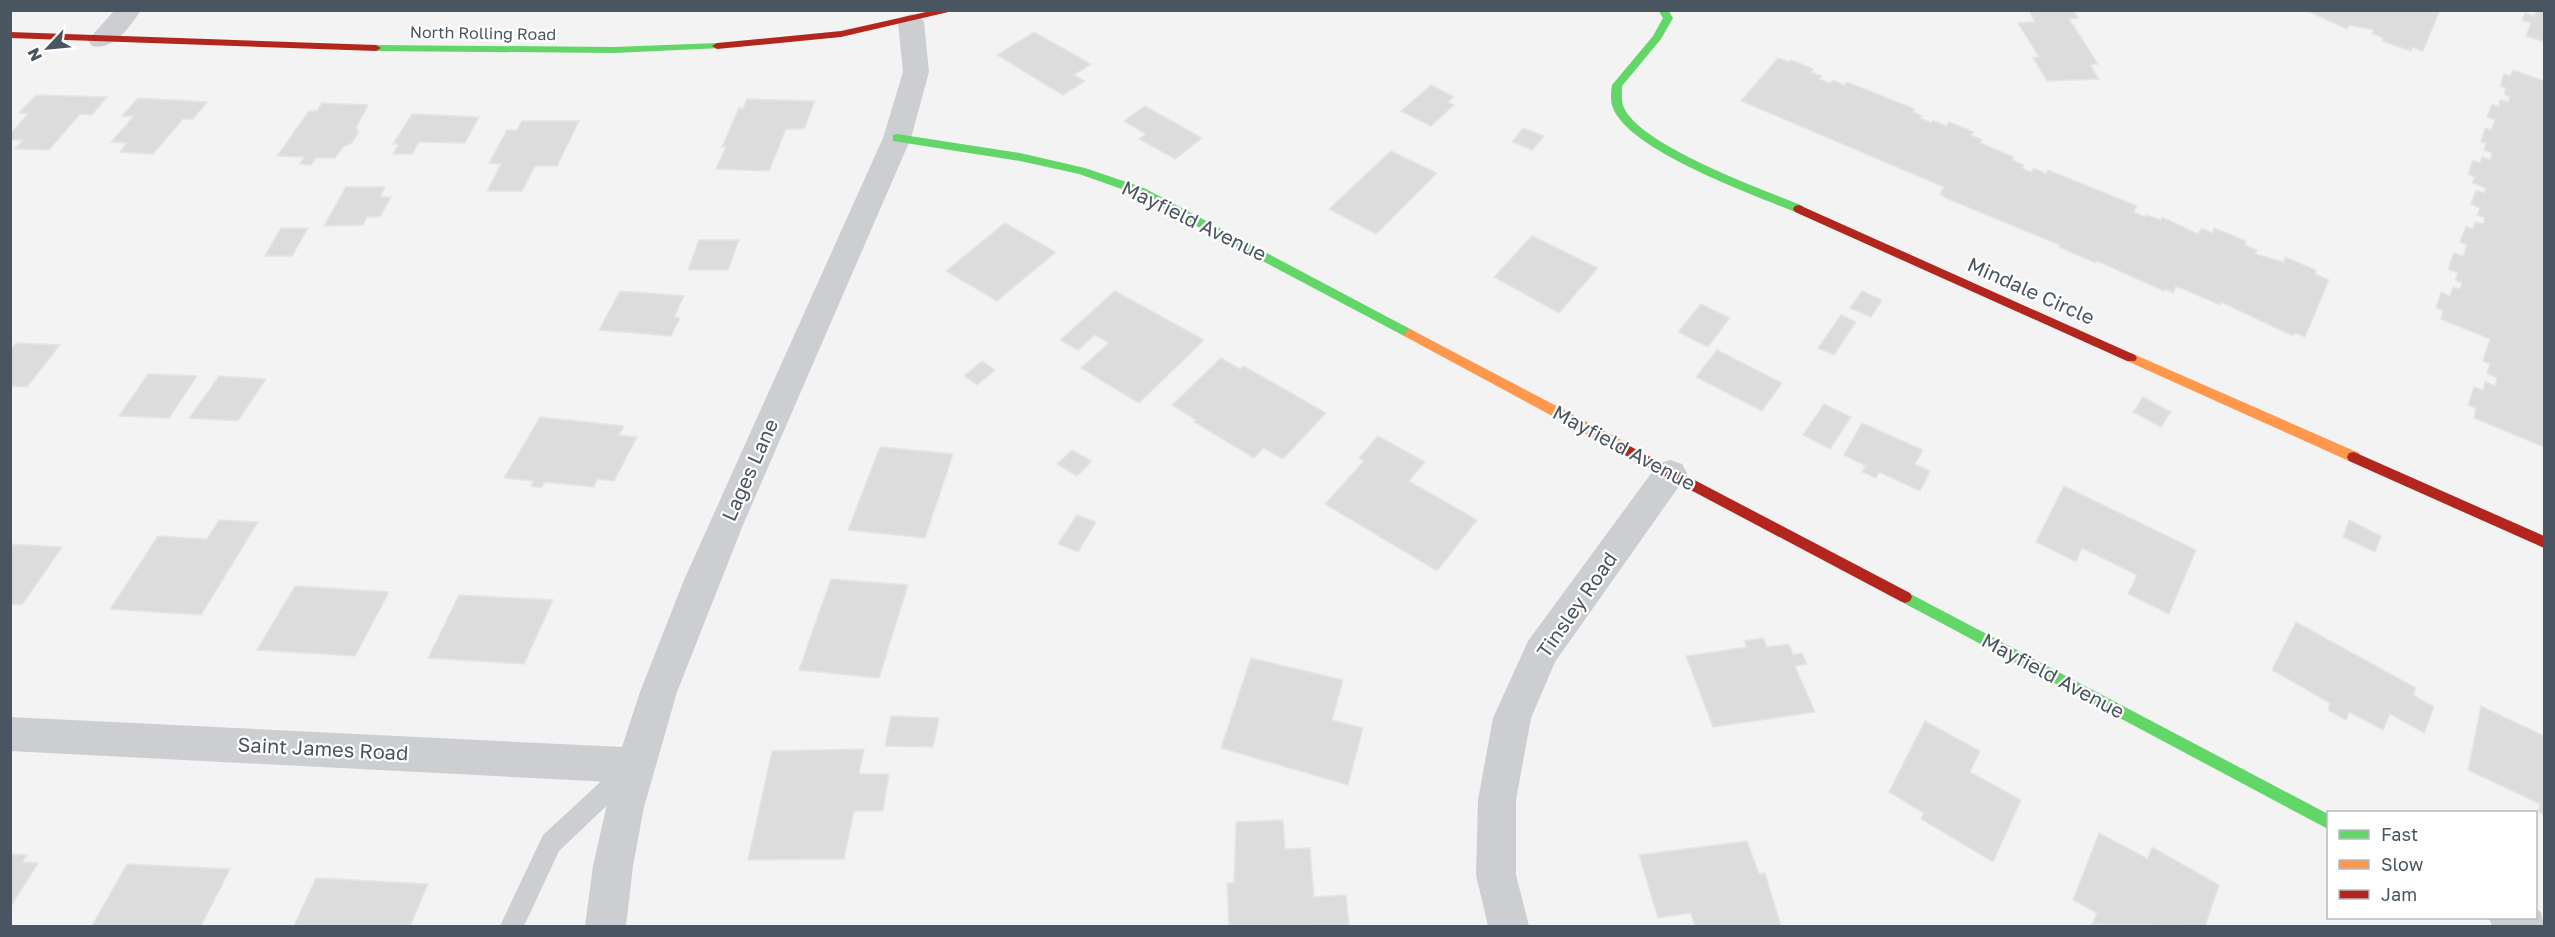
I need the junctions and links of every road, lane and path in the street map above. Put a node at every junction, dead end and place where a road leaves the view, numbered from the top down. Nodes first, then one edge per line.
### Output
1 (129, 10) edge
2 (952, 10) edge
3 (1663, 10) edge
4 (911, 22) junction
5 (10, 35) edge
6 (101, 40) junction
7 (897, 138) junction
8 (1670, 473) junction
9 (2544, 542) edge
10 (10, 734) edge
11 (634, 765) junction
12 (2327, 821) edge
13 (2511, 919) edge
14 (512, 927) edge
15 (606, 927) edge
16 (1508, 927) edge
17 (2526, 927) edge

1 - 6 street
2 - 4 street, North Rolling Road
3 - 9 street, Mindale Circle
4 - 6 street, North Rolling Road
4 - 7 street, Lages Lane
5 - 6 street, North Rolling Road
7 - 8 street, Mayfield Avenue
7 - 11 street, Lages Lane
8 - 12 street, Mayfield Avenue
8 - 16 street, Tinsley Road
10 - 11 street, Saint James Road
11 - 14 lane
11 - 15 street, Lages Lane
13 - 17 street

